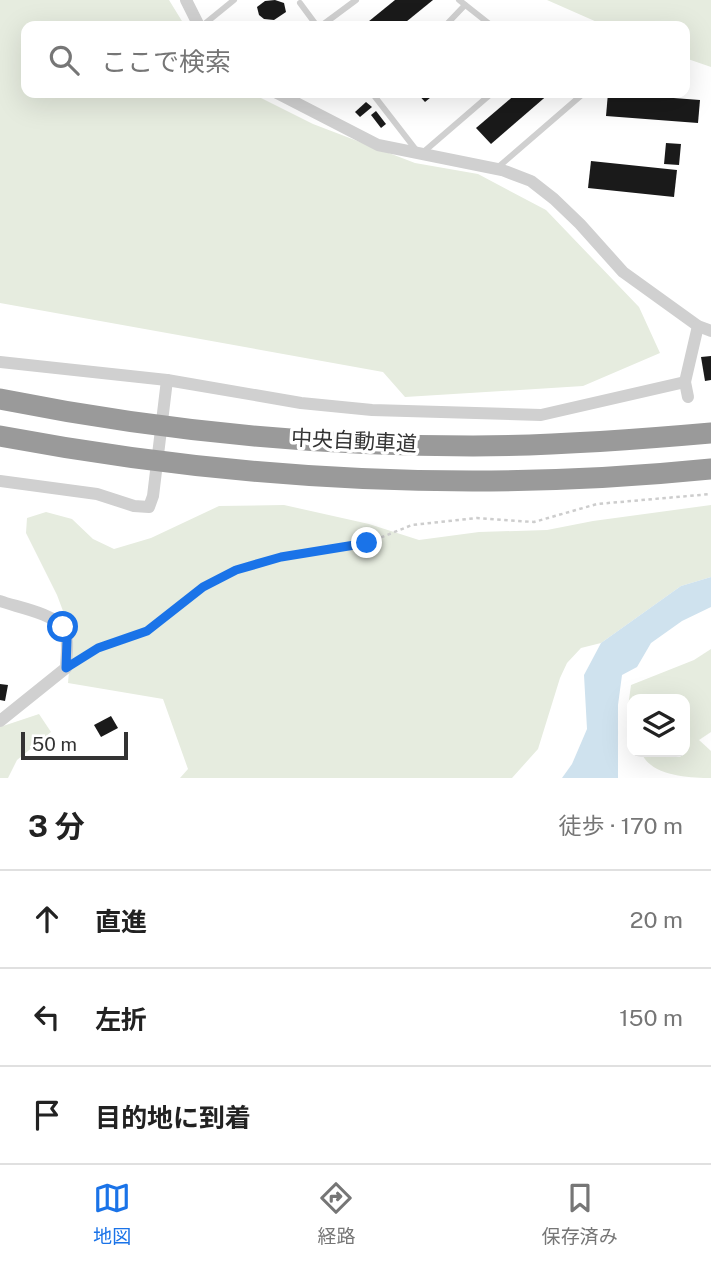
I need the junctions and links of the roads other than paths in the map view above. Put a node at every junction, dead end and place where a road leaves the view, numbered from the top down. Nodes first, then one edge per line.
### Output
1 (186, 0) edge
2 (234, 0) edge
3 (356, 0) edge
4 (462, 2) edge
5 (300, 4) dead end
6 (198, 21) edge
7 (207, 21) edge
8 (315, 21) edge
9 (326, 21) edge
10 (448, 21) edge
11 (486, 21) edge
12 (287, 98) edge
13 (376, 98) edge
14 (486, 98) edge
15 (578, 98) edge
16 (420, 155) junction
17 (496, 169) junction
18 (698, 326) junction
19 (711, 331) edge
20 (0, 362) edge
21 (685, 382) junction
22 (167, 386) junction
23 (688, 397) dead end
24 (0, 399) edge
25 (711, 433) edge
26 (0, 436) edge
27 (711, 468) edge
28 (0, 481) edge
29 (0, 601) edge
30 (0, 721) edge

1 - 6 street
2 - 7 lane
3 - 9 lane
4 - 10 lane
4 - 11 lane
5 - 8 lane
12 - 16 street
13 - 16 lane
14 - 16 lane
15 - 17 lane
16 - 17 street
17 - 18 street
18 - 19 street
18 - 21 street
20 - 22 street
21 - 22 street
21 - 23 street
22 - 28 street
24 - 25 highway, 中央自動車道
26 - 27 highway, 中央自動車道
29 - 30 street

